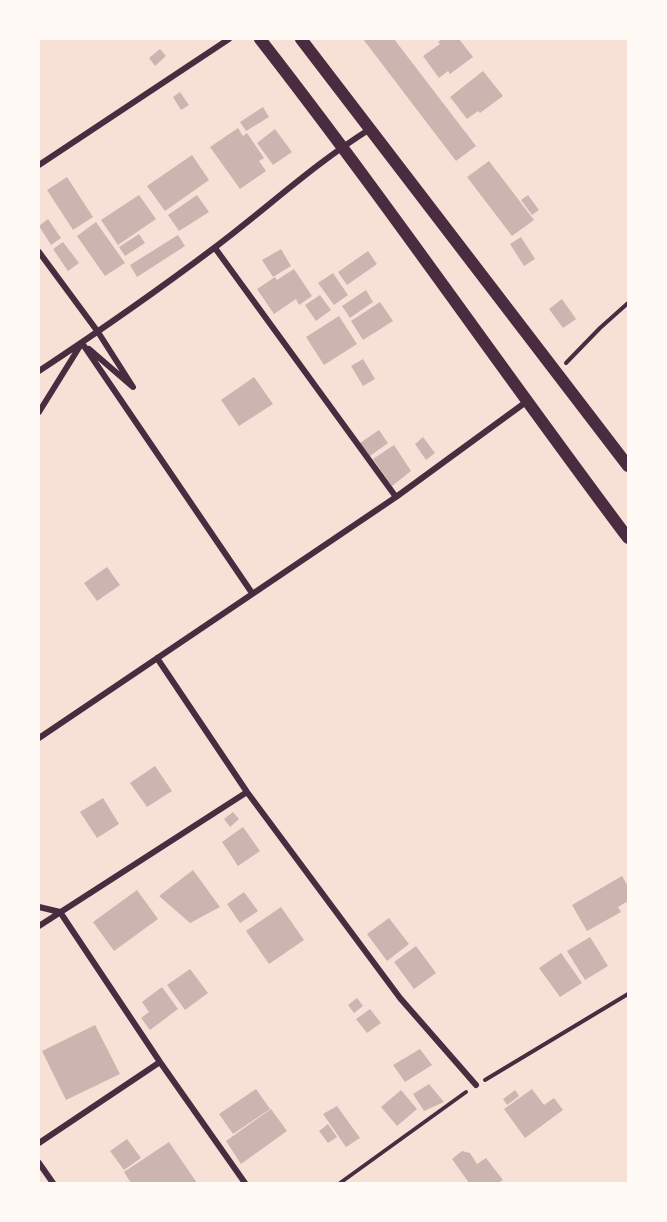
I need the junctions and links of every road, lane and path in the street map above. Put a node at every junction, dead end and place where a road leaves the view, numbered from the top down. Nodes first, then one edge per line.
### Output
1 (229, 39) edge
2 (260, 39) edge
3 (301, 39) edge
4 (370, 129) junction
5 (343, 146) junction
6 (39, 165) edge
7 (215, 248) junction
8 (39, 252) edge
9 (628, 303) edge
10 (98, 332) junction
11 (82, 343) junction
12 (39, 372) edge
13 (557, 373) junction
14 (526, 402) junction
15 (39, 412) edge
16 (628, 466) edge
17 (396, 497) junction
18 (628, 538) edge
19 (252, 593) junction
20 (157, 658) junction
21 (39, 738) edge
22 (247, 792) junction
23 (39, 907) edge
24 (60, 912) junction
25 (39, 926) edge
26 (160, 1062) junction
27 (476, 1085) dead end
28 (39, 1143) edge
29 (39, 1163) edge
30 (53, 1183) edge
31 (245, 1183) edge

1 - 6 street
2 - 5 main road
3 - 4 main road
4 - 5 street
4 - 13 main road
5 - 7 street
5 - 14 main road
7 - 10 street
7 - 17 street
8 - 10 street
9 - 13 path
10 - 11 street
10 - 12 street
11 - 15 street
11 - 19 street
13 - 16 main road
14 - 17 street
14 - 18 main road
17 - 19 street
19 - 20 street
20 - 21 street
20 - 22 street
22 - 24 street
22 - 27 street
23 - 24 street
24 - 25 street
24 - 26 street
26 - 28 street
26 - 31 street
29 - 30 street

